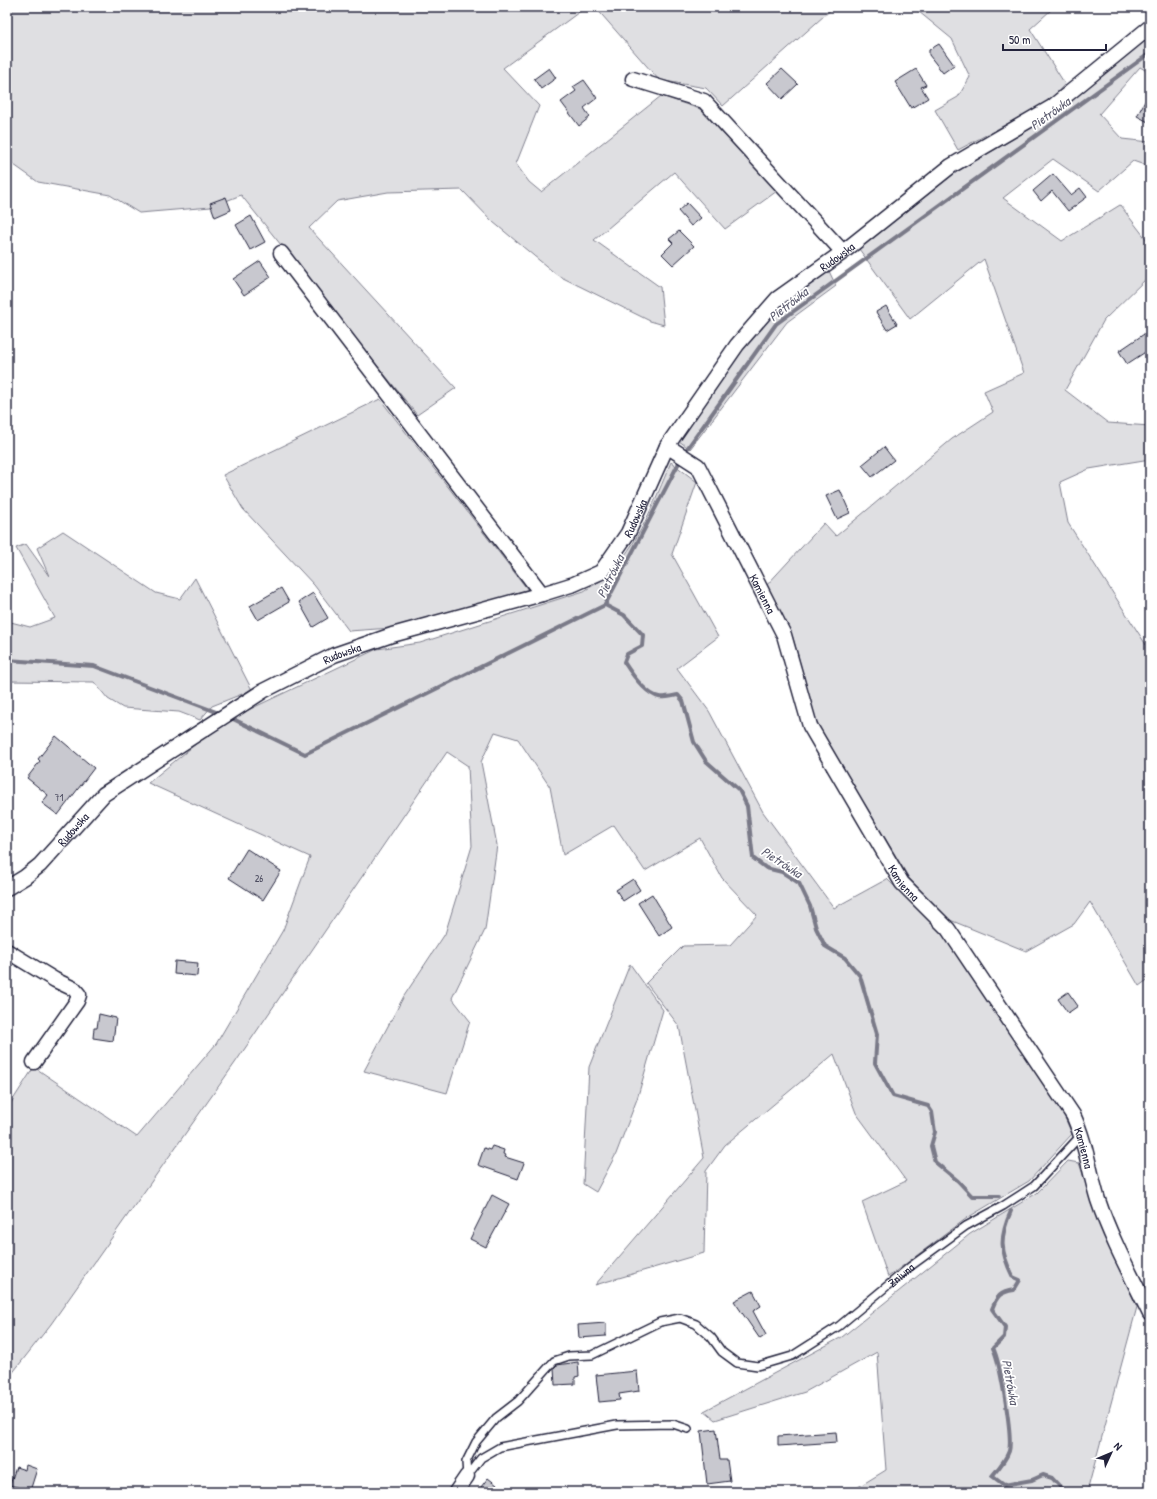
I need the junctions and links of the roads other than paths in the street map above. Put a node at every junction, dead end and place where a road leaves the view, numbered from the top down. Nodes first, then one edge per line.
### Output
1 (1150, 27) edge
2 (633, 79) dead end
3 (843, 252) junction
4 (280, 253) dead end
5 (667, 446) junction
6 (542, 594) junction
7 (7, 888) edge
8 (7, 951) edge
9 (34, 1062) dead end
10 (1082, 1134) junction
11 (1150, 1314) edge
12 (688, 1429) dead end
13 (466, 1476) junction
14 (456, 1492) edge

1 - 3 street, Rudowska
2 - 3 street
3 - 5 street, Rudowska
4 - 6 street
5 - 6 street, Rudowska
5 - 10 street, Kamienna
6 - 7 street, Rudowska
8 - 9 street
10 - 11 street, Kamienna
10 - 13 lane, Żniwna
12 - 13 lane
13 - 14 street

